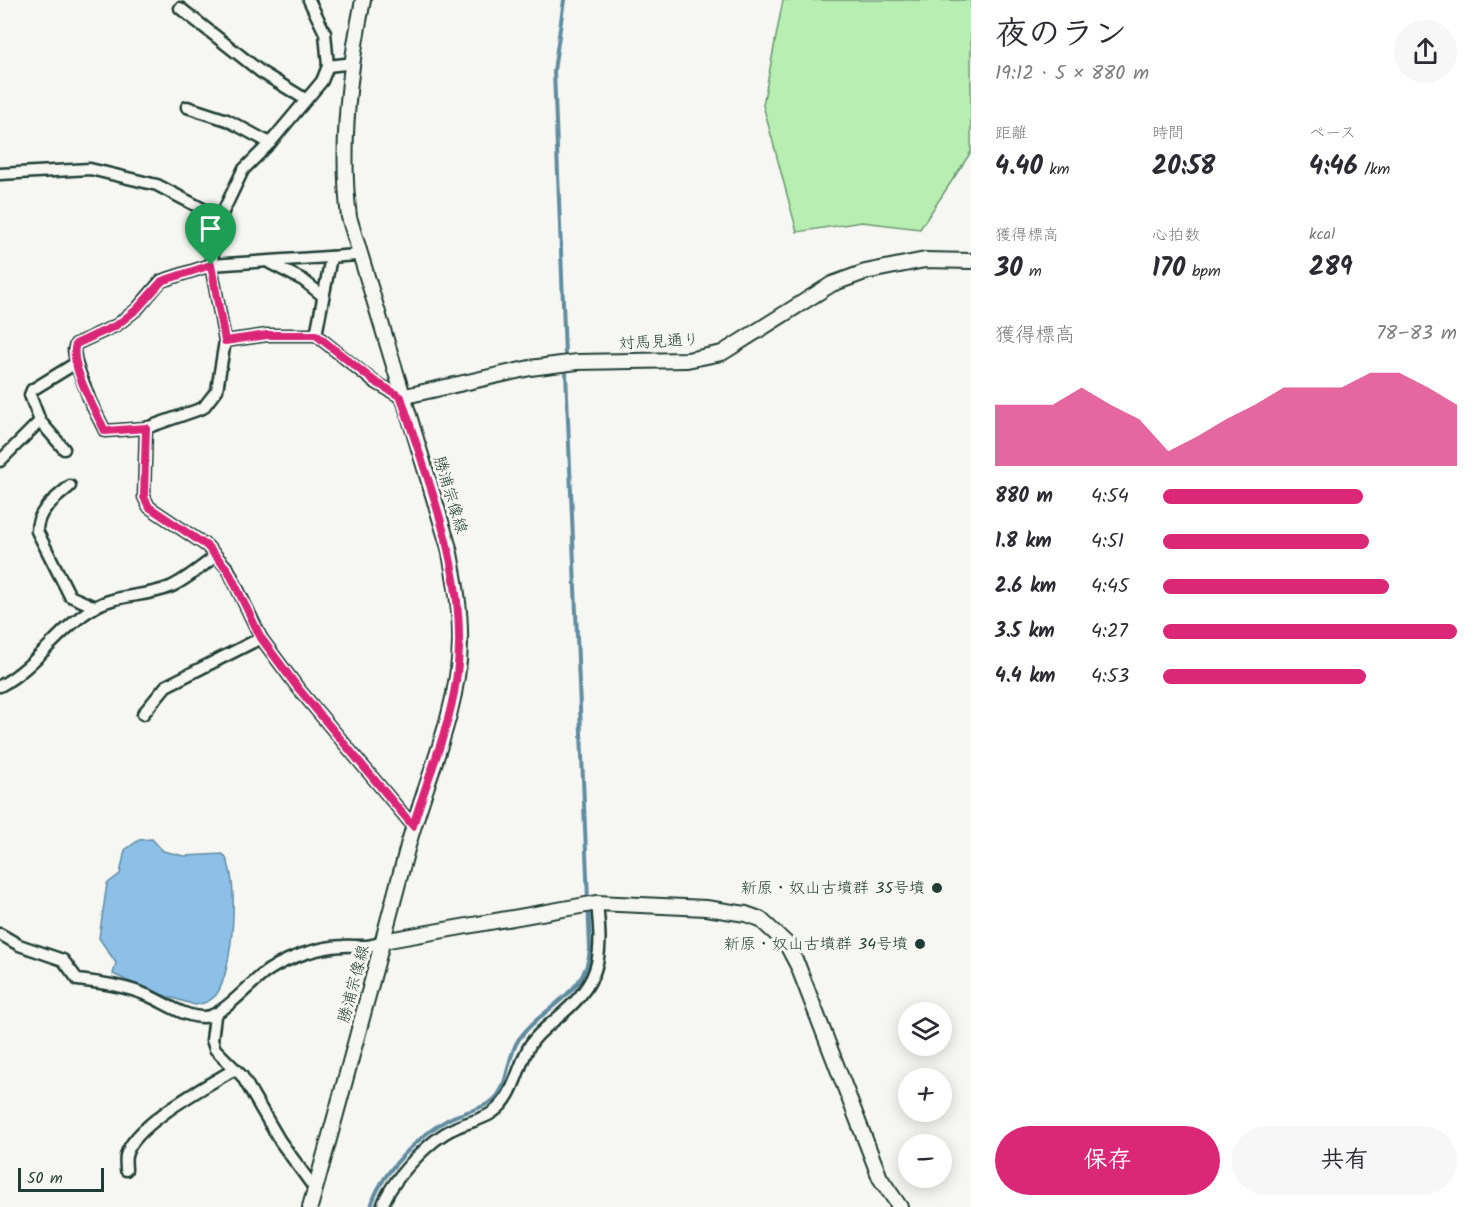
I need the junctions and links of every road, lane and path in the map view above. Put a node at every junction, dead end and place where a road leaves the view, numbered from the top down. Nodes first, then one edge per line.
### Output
1 (309, 0) edge
2 (363, 0) edge
3 (180, 8) dead end
4 (354, 63) junction
5 (328, 66) junction
6 (305, 99) junction
7 (187, 107) dead end
8 (270, 143) junction
9 (0, 174) edge
10 (220, 218) junction
11 (358, 255) junction
12 (331, 257) junction
13 (971, 261) edge
14 (270, 263) junction
15 (211, 265) junction
16 (323, 296) junction
17 (316, 335) junction
18 (225, 341) junction
19 (76, 363) junction
20 (401, 397) junction
21 (40, 421) junction
22 (146, 428) junction
23 (64, 449) dead end
24 (0, 461) edge
25 (70, 486) dead end
26 (216, 556) junction
27 (95, 607) junction
28 (261, 638) junction
29 (0, 686) edge
30 (143, 714) dead end
31 (413, 826) junction
32 (590, 904) junction
33 (0, 934) edge
34 (383, 941) junction
35 (215, 1016) junction
36 (235, 1069) junction
37 (126, 1170) dead end
38 (315, 1189) junction
39 (310, 1207) edge
40 (382, 1207) edge
41 (900, 1207) edge

1 - 5 street
2 - 4 street, 勝浦宗像線
3 - 6 street
4 - 5 street
4 - 11 street, 勝浦宗像線
5 - 6 street
6 - 8 street
7 - 8 street
8 - 10 street
9 - 10 street
10 - 15 street
11 - 12 street
11 - 20 street, 勝浦宗像線
12 - 14 street
12 - 16 street
13 - 20 street, 対馬見通り
14 - 15 street
14 - 16 street
15 - 18 street
15 - 19 street
16 - 17 street
17 - 18 street
17 - 20 street
18 - 22 street
19 - 21 street
19 - 22 street
20 - 31 street, 勝浦宗像線
21 - 23 street
21 - 24 street
22 - 26 street
25 - 27 street
26 - 27 street
26 - 28 street
27 - 29 street
28 - 30 street
28 - 31 street
31 - 34 street, 勝浦宗像線
32 - 34 street
32 - 40 street
32 - 41 street
33 - 35 street
34 - 35 street
34 - 38 street, 勝浦宗像線
35 - 36 street
36 - 37 street
36 - 38 street
38 - 39 street, 勝浦宗像線

